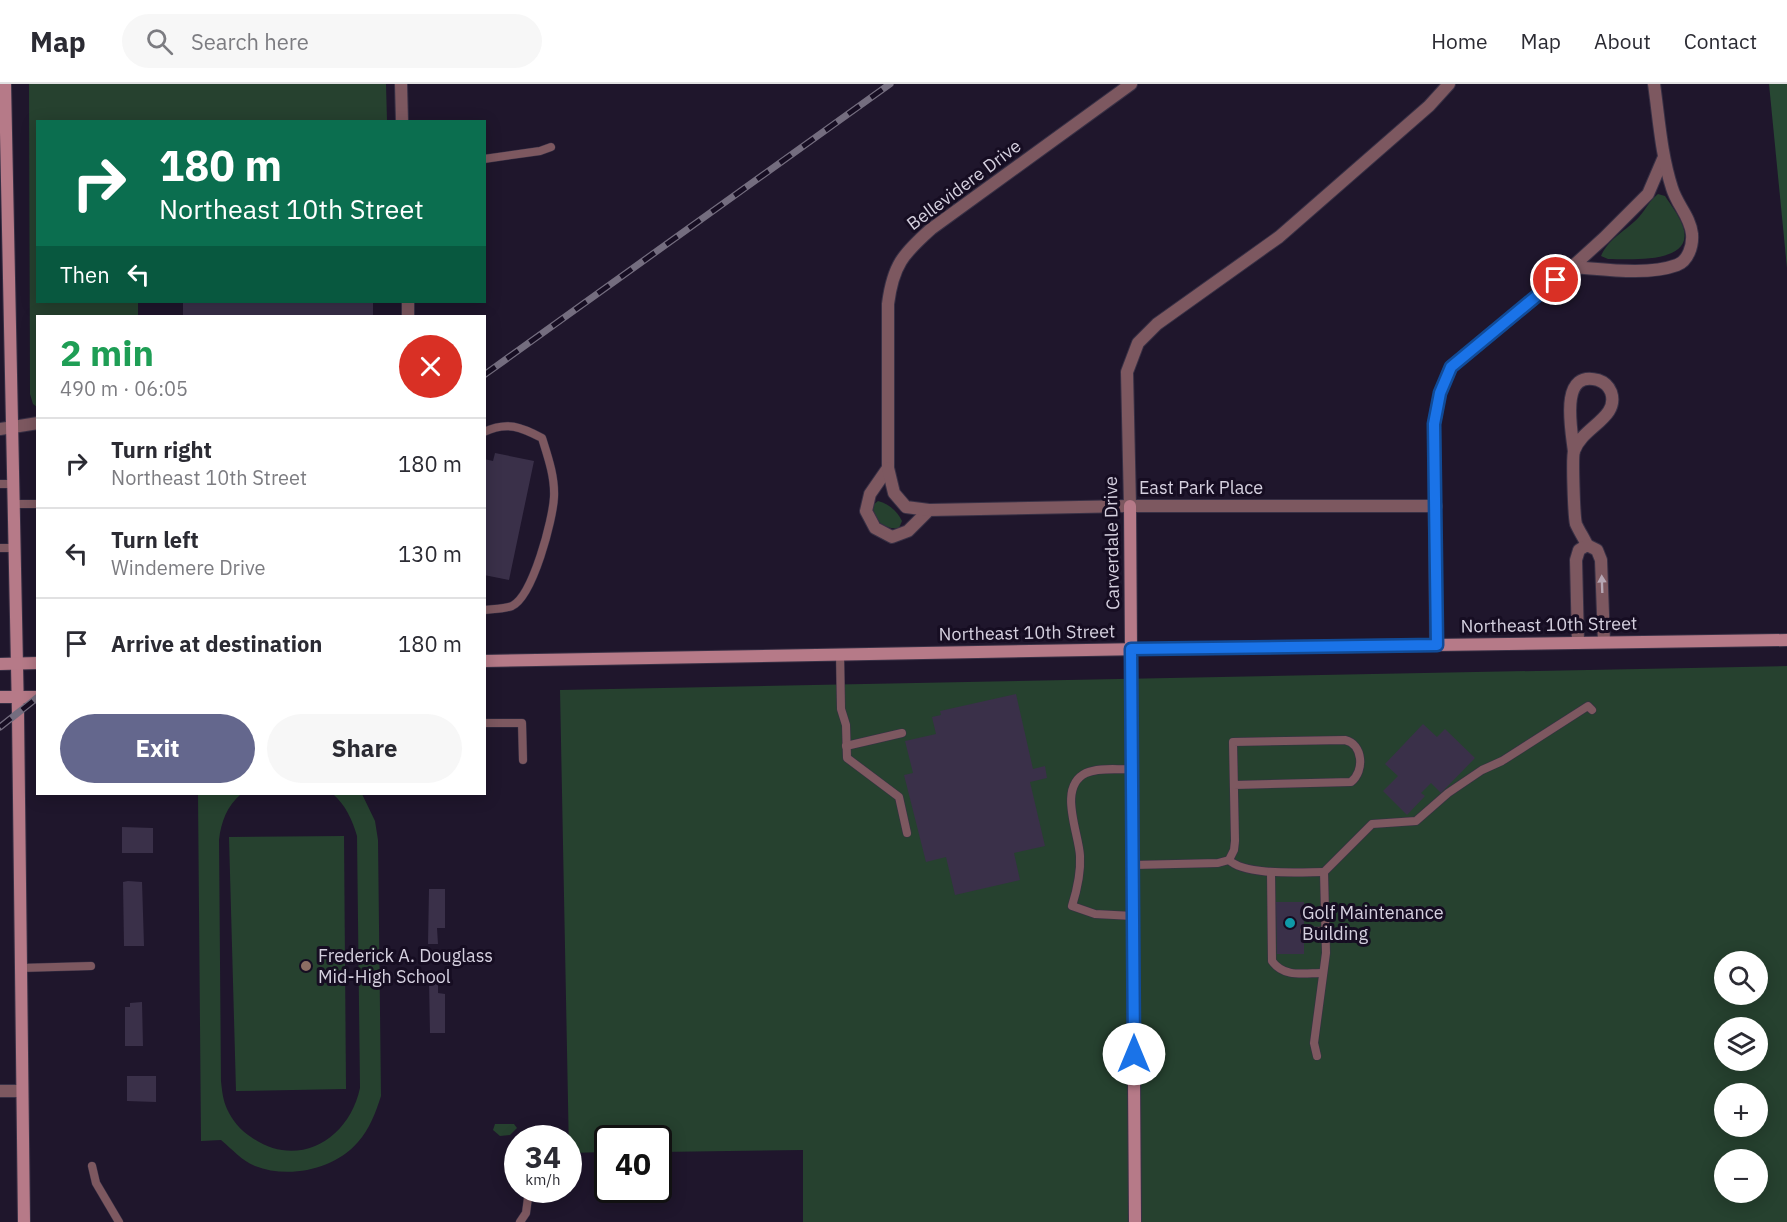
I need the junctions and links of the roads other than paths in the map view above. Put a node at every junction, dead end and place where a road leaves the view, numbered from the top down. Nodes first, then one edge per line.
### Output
1 (5, 84) edge
2 (401, 84) edge
3 (1131, 84) edge
4 (1449, 84) edge
5 (1654, 84) edge
6 (402, 120) edge
7 (551, 147) dead end
8 (486, 159) edge
9 (1663, 159) junction
10 (4, 201) edge
11 (1572, 267) junction
12 (36, 423) edge
13 (6, 428) edge
14 (486, 431) edge
15 (1574, 452) junction
16 (888, 468) junction
17 (0, 484) edge
18 (13, 484) junction
19 (14, 504) junction
20 (36, 504) edge
21 (1130, 506) junction
22 (1436, 506) junction
23 (929, 510) junction
24 (1587, 545) junction
25 (0, 548) edge
26 (15, 548) junction
27 (486, 610) edge
28 (1787, 640) edge
29 (1604, 642) junction
30 (1578, 643) junction
31 (1437, 645) junction
32 (1131, 649) junction
33 (840, 654) junction
34 (486, 662) edge
35 (16, 663) junction
36 (36, 663) edge
37 (0, 664) edge
38 (17, 697) junction
39 (36, 697) edge
40 (0, 698) edge
41 (1592, 710) dead end
42 (486, 723) edge
43 (902, 733) dead end
44 (846, 746) junction
45 (523, 760) dead end
46 (1132, 769) junction
47 (1234, 785) junction
48 (907, 833) dead end
49 (1229, 860) junction
50 (1133, 865) junction
51 (1271, 872) junction
52 (1324, 872) junction
53 (1304, 914) dead end
54 (1326, 915) junction
55 (1133, 916) junction
56 (1304, 931) dead end
57 (1326, 931) junction
58 (91, 966) dead end
59 (20, 968) junction
60 (1323, 973) junction
61 (1317, 1056) dead end
62 (0, 1091) edge
63 (22, 1091) junction
64 (92, 1166) dead end
65 (527, 1203) edge
66 (24, 1222) edge
67 (119, 1222) edge
68 (520, 1222) edge
69 (1136, 1222) edge

1 - 10 main road
2 - 6 street
3 - 16 street, Bellevidere Drive
4 - 21 street, Carverdale Drive
5 - 9 street
7 - 8 lane
9 - 11 street
9 - 11 street
10 - 13 main road
11 - 22 street
12 - 13 street
13 - 18 main road
14 - 27 lane
15 - 15 street
15 - 24 street
16 - 23 street, East Park Place
16 - 23 street
17 - 18 lane
18 - 19 main road
19 - 20 lane
19 - 26 main road
21 - 22 street, East Park Place
21 - 23 street, East Park Place
21 - 32 main road, Carverdale Drive
22 - 31 street
29 -> 24 street
24 - 30 street
25 - 26 lane
26 - 35 main road
28 - 29 main road, Northeast 10th Street
29 - 30 main road, Northeast 10th Street
30 - 31 main road, Northeast 10th Street
31 - 32 main road, Northeast 10th Street
32 - 33 main road, Northeast 10th Street
32 - 46 main road, Carverdale Drive
33 - 34 main road, Northeast 10th Street
33 - 44 lane
35 - 36 main road
35 - 37 main road
35 - 38 main road
38 - 39 main road
38 - 40 main road
38 - 59 main road
41 - 52 lane
42 - 45 lane
43 - 44 lane
44 - 48 lane
46 - 50 main road, Carverdale Drive
46 - 55 lane
47 - 47 lane
47 - 49 lane
49 - 50 lane
49 - 51 lane
50 - 55 main road, Carverdale Drive
51 - 52 lane
51 - 60 lane
52 - 54 lane
53 - 54 lane
54 - 57 lane
55 - 69 main road, Carverdale Drive
56 - 57 lane
57 - 60 lane
58 - 59 lane
59 - 63 main road
60 - 61 lane
62 - 63 street
63 - 66 main road
64 - 67 lane
65 - 68 lane

